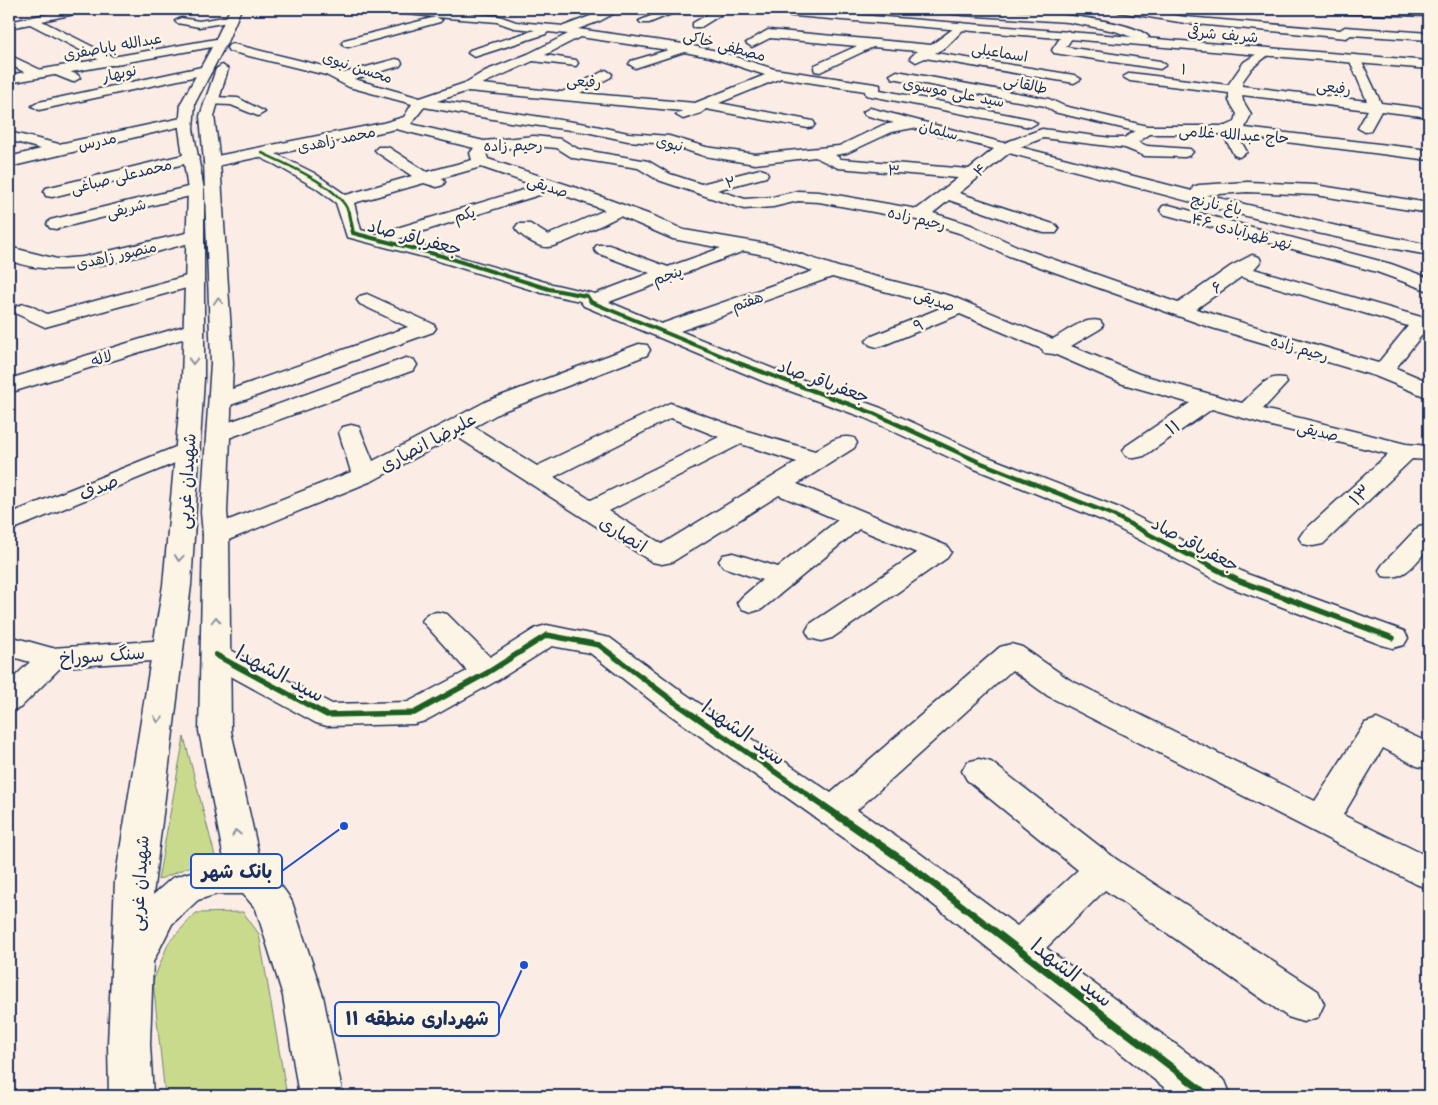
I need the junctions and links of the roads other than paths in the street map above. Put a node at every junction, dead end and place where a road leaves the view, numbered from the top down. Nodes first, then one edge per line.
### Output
1 (84, 9) edge
2 (389, 9) edge
3 (467, 9) edge
4 (617, 9) edge
5 (677, 9) edge
6 (724, 9) edge
7 (746, 9) edge
8 (804, 9) edge
9 (937, 9) edge
10 (1119, 9) edge
11 (1332, 9) edge
12 (409, 10) edge
13 (239, 12) edge
14 (1429, 13) edge
15 (452, 16) junction
16 (379, 17) dead end
17 (31, 20) junction
18 (181, 21) dead end
19 (9, 25) edge
20 (698, 25) dead end
21 (961, 26) junction
22 (549, 30) junction
23 (565, 30) junction
24 (579, 33) junction
25 (1346, 33) junction
26 (380, 34) junction
27 (1068, 35) junction
28 (800, 36) junction
29 (702, 37) dead end
30 (1143, 37) junction
31 (1429, 37) edge
32 (414, 40) dead end
33 (635, 41) junction
34 (872, 42) junction
35 (348, 43) dead end
36 (752, 44) dead end
37 (227, 45) junction
38 (959, 46) dead end
39 (683, 48) junction
40 (778, 48) dead end
41 (931, 49) junction
42 (1266, 52) junction
43 (474, 53) dead end
44 (532, 57) junction
45 (1354, 57) junction
46 (9, 59) edge
47 (1429, 60) edge
48 (396, 63) dead end
49 (572, 63) dead end
50 (635, 64) dead end
51 (1429, 65) edge
52 (1164, 66) dead end
53 (116, 67) junction
54 (820, 68) dead end
55 (58, 71) junction
56 (38, 74) junction
57 (606, 74) dead end
58 (780, 74) junction
59 (897, 75) junction
60 (1130, 77) dead end
61 (73, 78) dead end
62 (342, 78) junction
63 (9, 79) edge
64 (1074, 80) dead end
65 (205, 85) junction
66 (467, 87) junction
67 (650, 90) dead end
68 (873, 90) junction
69 (1235, 90) junction
70 (1369, 90) junction
71 (1386, 92) dead end
72 (566, 95) junction
73 (623, 100) junction
74 (420, 102) junction
75 (1049, 103) junction
76 (39, 106) dead end
77 (701, 106) junction
78 (1376, 107) junction
79 (1140, 110) dead end
80 (258, 112) dead end
81 (1429, 113) edge
82 (69, 114) dead end
83 (765, 116) junction
84 (668, 119) dead end
85 (186, 121) junction
86 (1030, 123) junction
87 (394, 124) junction
88 (808, 124) dead end
89 (916, 124) junction
90 (654, 125) dead end
91 (1128, 125) junction
92 (744, 127) dead end
93 (1365, 128) dead end
94 (1147, 130) junction
95 (1228, 130) junction
96 (296, 133) dead end
97 (1042, 133) junction
98 (9, 136) edge
99 (628, 136) junction
100 (1127, 142) junction
101 (309, 144) junction
102 (1007, 147) junction
103 (58, 149) junction
104 (1388, 149) junction
105 (383, 150) dead end
106 (1185, 152) dead end
107 (1239, 152) dead end
108 (262, 153) junction
109 (819, 153) junction
110 (483, 154) junction
111 (1429, 155) edge
112 (201, 160) junction
113 (9, 162) edge
114 (1394, 166) dead end
115 (1026, 169) dead end
116 (760, 174) dead end
117 (972, 174) junction
118 (426, 178) junction
119 (552, 186) junction
120 (1088, 187) dead end
121 (700, 189) junction
122 (196, 190) junction
123 (52, 192) dead end
124 (1170, 192) junction
125 (947, 194) junction
126 (343, 201) junction
127 (394, 201) dead end
128 (1153, 205) dead end
129 (1429, 208) edge
130 (619, 210) junction
131 (920, 214) junction
132 (56, 224) dead end
133 (524, 228) dead end
134 (1050, 229) dead end
135 (195, 236) junction
136 (376, 240) junction
137 (743, 245) junction
138 (1406, 246) junction
139 (603, 249) dead end
140 (1429, 250) edge
141 (10, 254) edge
142 (1384, 268) junction
143 (832, 271) junction
144 (667, 273) junction
145 (194, 280) junction
146 (1429, 285) edge
147 (366, 300) dead end
148 (591, 302) junction
149 (960, 307) junction
150 (24, 310) dead end
151 (1181, 310) junction
152 (1092, 325) dead end
153 (194, 329) junction
154 (663, 330) junction
155 (877, 341) dead end
156 (1052, 348) junction
157 (639, 350) dead end
158 (406, 364) dead end
159 (1383, 371) junction
160 (1276, 383) dead end
161 (9, 386) edge
162 (1429, 391) edge
163 (1209, 401) junction
164 (220, 402) junction
165 (1246, 412) junction
166 (456, 426) junction
167 (351, 432) dead end
168 (218, 434) junction
169 (739, 436) junction
170 (845, 443) dead end
171 (188, 449) junction
172 (1135, 452) dead end
173 (1418, 452) edge
174 (818, 460) junction
175 (365, 475) junction
176 (534, 477) junction
177 (778, 485) junction
178 (589, 511) junction
179 (856, 518) junction
180 (9, 523) edge
181 (1429, 532) edge
182 (216, 534) junction
183 (1313, 538) dead end
184 (733, 561) dead end
185 (1393, 570) dead end
186 (782, 578) junction
187 (752, 603) dead end
188 (437, 621) dead end
189 (821, 631) dead end
190 (1393, 638) dead end
191 (9, 646) edge
192 (167, 650) junction
193 (216, 655) junction
194 (52, 658) junction
195 (486, 673) junction
196 (9, 700) edge
197 (1429, 757) edge
198 (979, 771) dead end
199 (833, 811) junction
200 (1322, 820) junction
201 (1103, 869) junction
202 (1429, 874) edge
203 (252, 879) junction
204 (1018, 950) junction
205 (133, 962) junction
206 (1303, 1004) dead end
207 (131, 1096) edge
208 (321, 1096) edge
209 (1209, 1096) edge

1 - 17 street
2 - 12 street, مصطفی خاکی
3 - 15 street
4 - 23 street
5 - 33 street
6 - 20 street
7 - 21 street, شریف شرقی
8 - 30 street, شریف شرقی
9 - 30 street
10 - 25 street
11 - 14 street
11 - 25 street
12 - 15 street, مصطفی خاکی
12 - 16 street
13 - 18 street
13 - 37 street, شهیدان غربی
15 - 22 street, مصطفی خاکی
15 - 26 street
17 - 19 street
17 - 53 street
21 - 27 street, شریف شرقی
21 - 41 street
22 - 23 street, مصطفی خاکی
22 - 43 street
23 - 24 street, مصطفی خاکی
24 - 33 street, مصطفی خاکی
24 - 44 street
25 - 31 street
25 - 45 street
26 - 32 street
26 - 35 street
27 - 42 street, شریف شرقی
27 - 52 street
28 - 34 street
28 - 36 street
28 - 40 street
29 - 39 street
30 - 45 street, شریف شرقی
33 - 39 street, مصطفی خاکی
34 - 41 street
34 - 54 street
37 - 53 street, عبدالله باباصفری
37 - 62 street, محسن نبوی
37 - 65 street, شهیدان غربی
38 - 41 street
39 - 50 street
39 - 58 street, مصطفی خاکی
41 - 59 street
41 - 64 street, اسماعیلی
42 - 45 street, شریف شرقی
42 - 69 street
44 - 49 street
44 - 66 street
45 - 47 street, شریف شرقی
45 - 51 street, شریف شرقی
45 - 70 street
46 - 56 street
48 - 62 street
53 - 55 street, عبدالله باباصفری
55 - 56 street, عبدالله باباصفری
55 - 61 street
56 - 63 street, عبدالله باباصفری
57 - 72 street
58 - 68 street, مصطفی خاکی
58 - 77 street
59 - 68 street
59 - 75 street, طالقانی
60 - 69 street, ۱
62 - 74 street, محسن نبوی
65 - 76 street, نوبهار
65 - 80 street
65 - 82 street
65 - 85 street, شهیدان غربی
65 - 112 street, شهیدان غربی
66 - 72 street, رفیعی
66 - 74 street
67 - 73 street
68 - 86 street, سید علی موسوی
68 - 89 street, سلمان
69 - 78 street, رفیعی
69 - 95 street
70 - 71 street
70 - 78 street
72 - 73 street, رفیعی
73 - 77 street, رفیعی
74 - 87 street, محمد زاهدی
74 - 99 street, نبوی
75 - 86 street
75 - 91 street, طالقانی
77 - 83 street, رفیعی
77 - 84 street
78 - 81 street, رفیعی
78 - 93 street
79 - 91 street
83 - 88 street, رفیعی
83 - 92 street
85 - 103 street, مدرس
85 - 112 street, شهیدان غربی
86 - 97 street
87 - 101 street, محمد زاهدی
87 - 110 street, رحیم زاده
89 - 102 street, سلمان
89 - 109 street, نبوی
90 - 99 street
91 - 94 street, طالقانی
94 - 95 street, حاج عبدالله غلامی
94 - 100 street
95 - 104 street, حاج عبدالله غلامی
95 - 107 street
96 - 101 street
97 - 100 street
97 - 102 street, ۴
98 - 103 street
99 - 109 street, نبوی
100 - 106 street
101 - 108 street, محمد زاهدی
102 - 117 street, ۴
102 - 124 street, باغ نارنج
103 - 113 street, مدرس
104 - 111 street, حاج عبدالله غلامی
104 - 114 street
105 - 118 street
108 - 112 street, محمد زاهدی
108 - 126 street
109 - 117 street, ۳
110 - 118 street
110 - 119 street, صدیقی
110 - 121 street, رحیم زاده
112 - 122 street, شهیدان غربی
112 - 123 street, محمدعلی صباغی
164 -> 112 street, شهیدان غربی
115 - 120 street
116 - 121 street, ۲
117 - 125 street, ۴
118 - 126 street
118 - 127 street
119 - 130 street, صدیقی
119 - 136 street, یکم
121 - 131 street, رحیم زاده
122 - 132 street, شریفی
122 - 135 street, شهیدان غربی
124 - 129 street
124 - 138 street, باغ نارنج
125 - 131 street, ۴
125 - 134 street
126 - 136 street, جعفرباقر صاد
128 - 142 street, نهر ظهرآبادی ۴۶
130 - 133 street
130 - 137 street, صدیقی
131 - 151 street, رحیم زاده
135 - 141 street, منصور زاهدی
135 - 145 street, شهیدان غربی
136 - 148 street, جعفرباقر صاد
137 - 143 street, صدیقی
137 - 144 street, پنجم
138 - 140 street, باغ نارنج
138 - 142 street
139 - 144 street
142 - 146 street, نهر ظهرآبادی ۴۶
143 - 149 street, صدیقی
143 - 154 street, هفتم
144 - 148 street, پنجم
145 - 150 street
145 - 153 street, شهیدان غربی
147 - 164 street
148 - 154 street, جعفرباقر صاد
149 - 155 street, ۹
149 - 156 street, صدیقی
151 - 159 street, رحیم زاده
151 - 159 street, ۶
152 - 156 street
153 - 161 street, لاله
153 -> 171 street, شهیدان غربی
154 - 190 street, جعفرباقر صاد
156 - 163 street, صدیقی
157 - 166 street, علیرضا انصاری
158 - 168 street
159 - 162 street, رحیم زاده
160 - 165 street
163 - 165 street, صدیقی
163 - 172 street, ۱۱
164 - 168 street, شهیدان غربی
165 - 173 street, صدیقی
166 - 175 street, علیرضا انصاری
166 - 176 street, انصاری
167 - 175 street
168 - 182 street, شهیدان غربی
169 - 174 street
169 - 176 street
169 - 178 street
170 - 174 street, انصاری
171 - 180 street, صدف
171 -> 192 street, شهیدان غربی
173 - 183 street, ۱۳
174 - 177 street, انصاری
175 - 182 street, علیرضا انصاری
176 - 178 street, انصاری
177 - 178 street, انصاری
177 - 179 street
179 - 186 street
179 - 189 street
181 - 185 street
193 -> 182 street, شهیدان غربی
184 - 186 street
186 - 187 street
188 - 195 street
191 - 194 street, سنگ سوراخ
192 - 194 street, سنگ سوراخ
192 -> 205 street, شهیدان غربی
193 - 195 street, سید الشهدا
203 -> 193 street, شهیدان غربی
194 - 196 street
195 - 199 street, سید الشهدا
197 - 200 street
198 - 201 street
199 - 200 street
199 - 204 street, سید الشهدا
200 - 202 street
201 - 204 street
201 - 206 street
203 - 205 street
203 - 208 street, شهیدان غربی
204 - 209 street, سید الشهدا
205 - 207 street, شهیدان غربی

